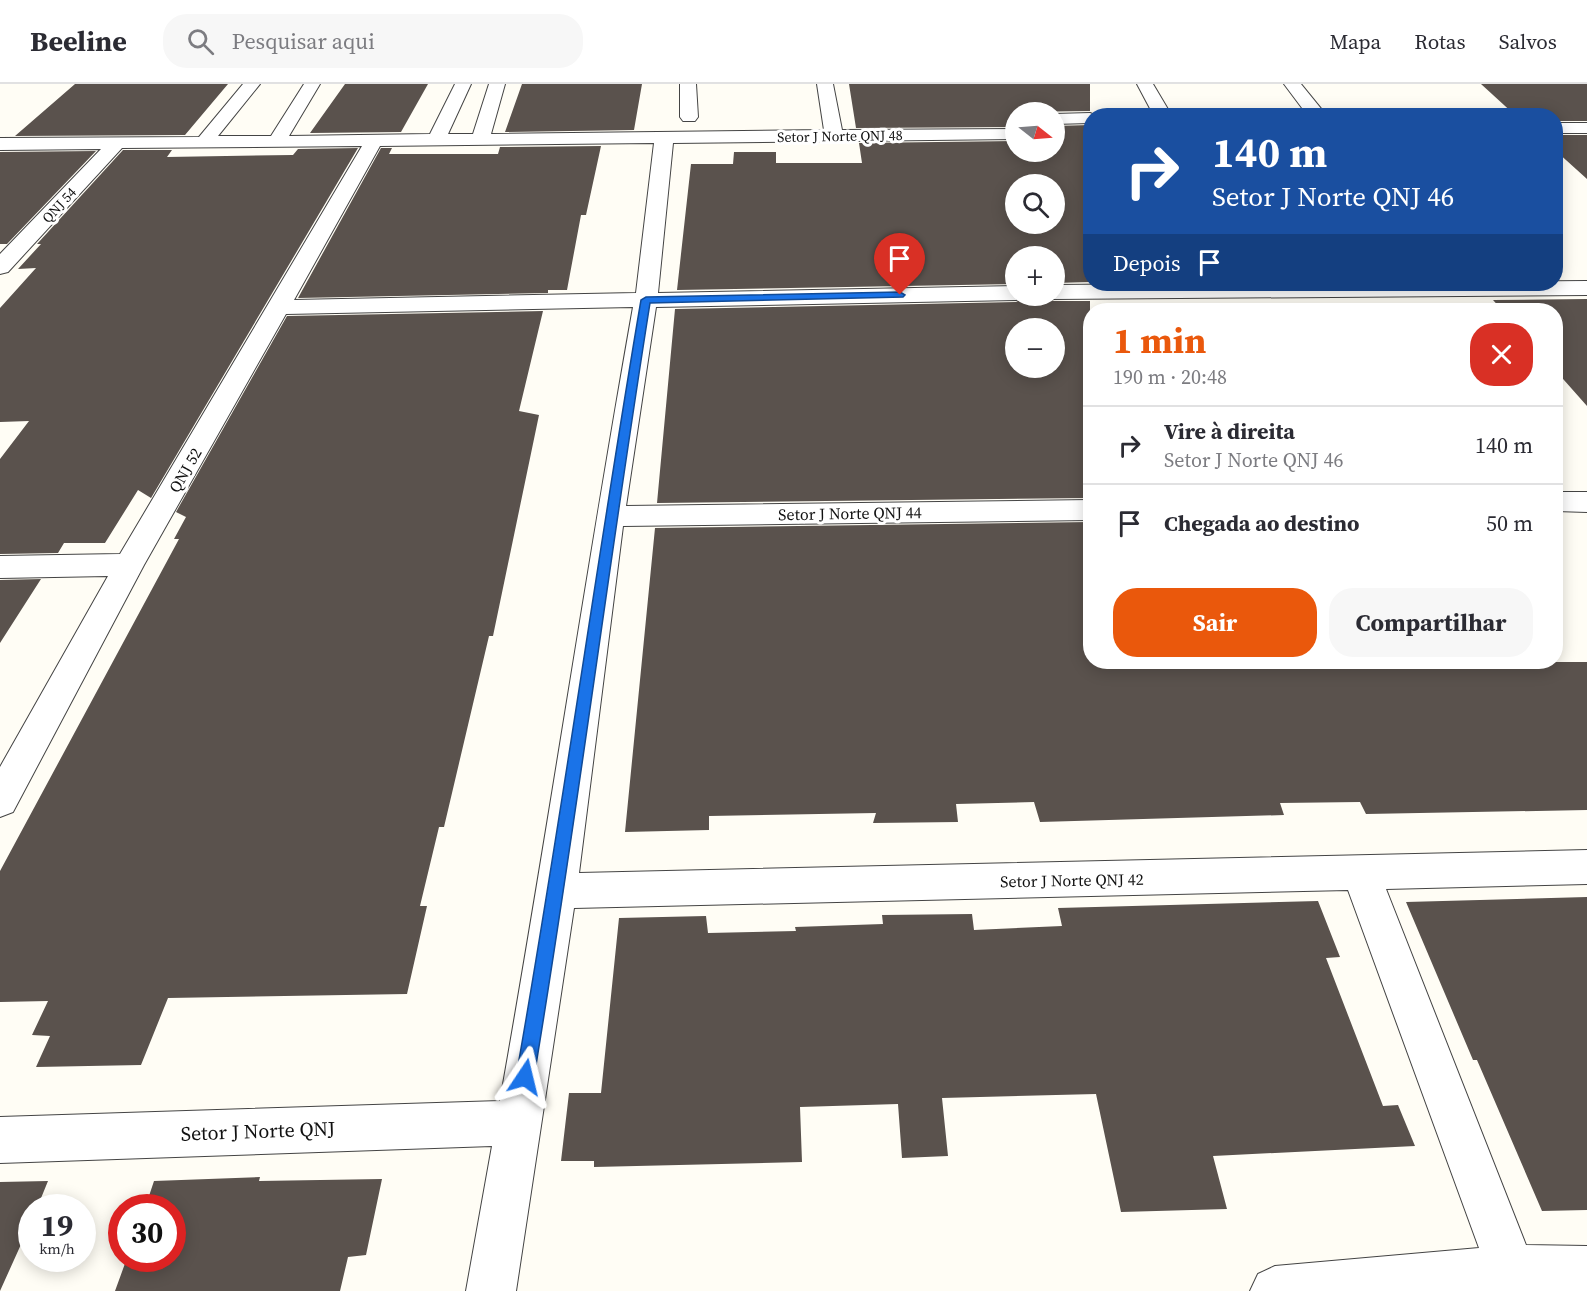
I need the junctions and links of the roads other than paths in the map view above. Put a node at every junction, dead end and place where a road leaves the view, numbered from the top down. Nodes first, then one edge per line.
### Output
1 (252, 84) edge
2 (312, 84) edge
3 (463, 84) edge
4 (497, 84) edge
5 (688, 84) edge
6 (825, 84) edge
7 (1145, 84) edge
8 (1292, 84) edge
9 (1158, 108) edge
10 (1312, 108) edge
11 (689, 117) dead end
12 (1083, 118) edge
13 (1065, 119) edge
14 (1005, 120) edge
15 (1563, 128) edge
16 (1587, 128) edge
17 (833, 129) junction
18 (1005, 134) edge
19 (1065, 134) edge
20 (1083, 134) edge
21 (664, 138) junction
22 (480, 139) junction
23 (374, 141) junction
24 (436, 141) junction
25 (204, 142) junction
26 (276, 142) junction
27 (117, 143) junction
28 (0, 144) edge
29 (0, 267) edge
30 (1563, 287) edge
31 (1587, 288) edge
32 (1379, 291) edge
33 (1005, 293) edge
34 (1065, 294) edge
35 (646, 300) junction
36 (1120, 301) edge
37 (279, 307) junction
38 (1563, 502) edge
39 (1587, 502) edge
40 (1083, 510) edge
41 (610, 516) junction
42 (129, 566) junction
43 (0, 567) edge
44 (0, 801) edge
45 (1587, 867) edge
46 (1361, 874) junction
47 (557, 891) junction
48 (517, 1123) junction
49 (0, 1140) edge
50 (1511, 1269) junction
51 (1587, 1270) edge
52 (491, 1291) edge
53 (1275, 1291) edge

1 - 25 street
2 - 26 street
3 - 24 street
4 - 22 street
5 - 11 street
6 - 17 street
7 - 9 street
8 - 10 street
12 - 13 street
14 - 17 street
15 - 16 street
17 - 18 street, Setor J Norte QNJ 48
17 - 21 street, Setor J Norte QNJ 48
19 - 20 street
21 - 22 street, Setor J Norte QNJ 48
21 - 35 street
22 - 24 street, Setor J Norte QNJ 48
23 - 24 street, Setor J Norte QNJ 48
23 - 26 street, Setor J Norte QNJ 48
23 - 37 street, QNJ 52
25 - 26 street, Setor J Norte QNJ 48
25 - 27 street, Setor J Norte QNJ 48
27 - 28 street, Setor J Norte QNJ 48
27 - 29 street, QNJ 54
30 - 31 street
32 - 36 street
33 - 35 street
34 - 36 street
35 - 37 street
35 - 41 street
37 - 42 street, QNJ 52
38 - 39 street
40 - 41 street, Setor J Norte QNJ 44
41 - 47 street
42 - 43 street
42 - 44 street, QNJ 52
45 - 46 street, Setor J Norte QNJ 42
46 - 47 street, Setor J Norte QNJ 42
46 - 50 street
47 - 48 street
48 - 49 street, Setor J Norte QNJ
48 - 52 street
50 - 51 street
50 - 53 street

